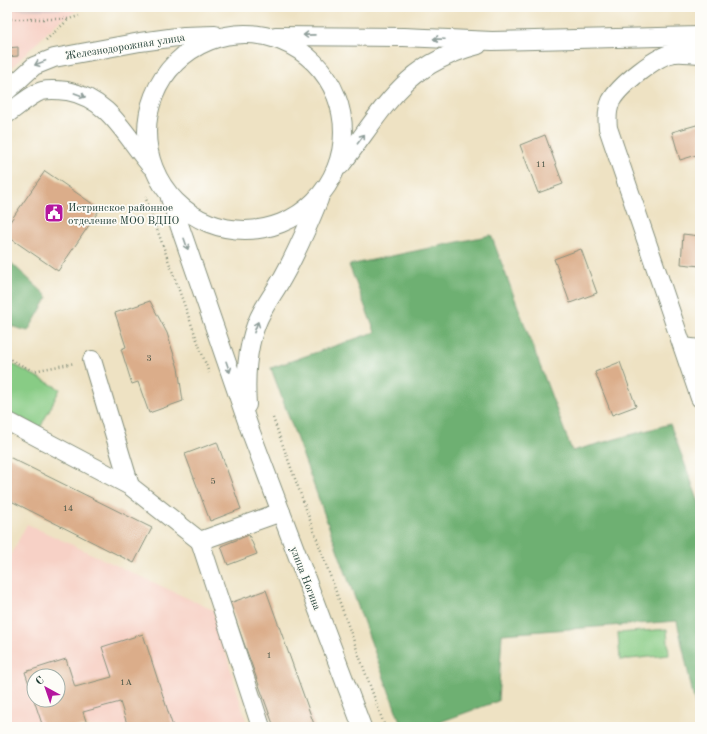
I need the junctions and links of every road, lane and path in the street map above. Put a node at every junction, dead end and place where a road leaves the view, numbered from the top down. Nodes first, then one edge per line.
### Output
1 (79, 16) dead end
2 (7, 19) edge
3 (230, 35) junction
4 (264, 36) junction
5 (700, 36) edge
6 (492, 41) junction
7 (700, 54) edge
8 (7, 91) edge
9 (7, 114) edge
10 (155, 170) junction
11 (337, 170) junction
12 (169, 194) junction
13 (320, 197) junction
14 (691, 348) edge
15 (7, 358) edge
16 (92, 360) joint
17 (700, 398) edge
18 (273, 418) dead end
19 (7, 421) edge
20 (250, 430) junction
21 (130, 486) junction
22 (281, 512) junction
23 (200, 541) junction
24 (261, 727) edge
25 (362, 727) edge
26 (385, 727) edge

1 - 2 path
3 - 4 street, Железнодорожная улица
3 -> 8 street, Железнодорожная улица
3 - 10 street
6 -> 4 street
4 - 11 street
5 - 6 street
11 -> 6 street
7 - 14 street
9 -> 10 street
10 - 12 street
11 - 13 street
12 - 13 street
12 -> 20 street
20 -> 13 street
14 - 17 street
15 - 16 path
16 - 21 street
18 - 26 path
19 - 21 street
20 - 22 street, улица Ногина
21 - 23 street
22 - 23 street
22 - 25 street, улица Ногина
23 - 24 street

